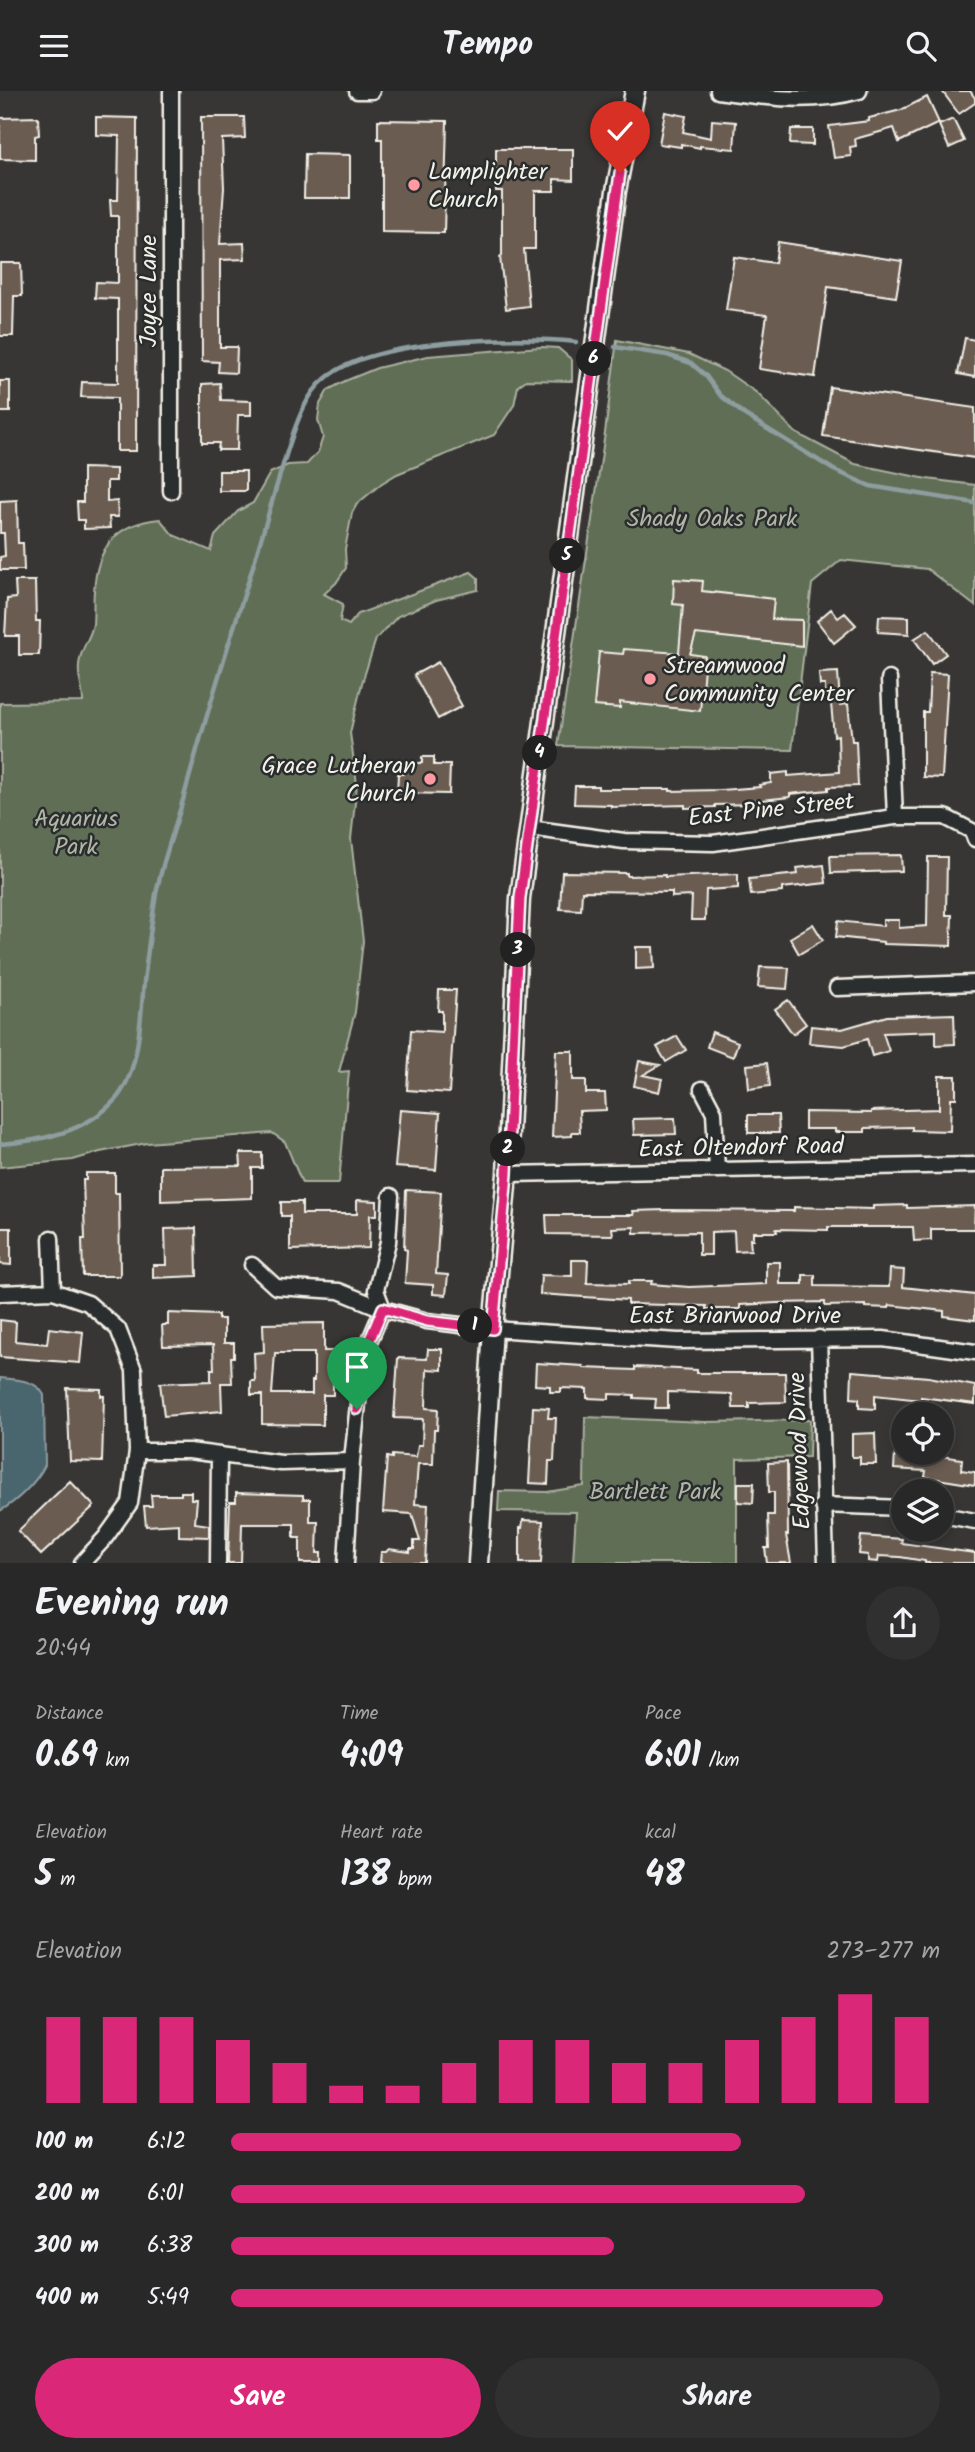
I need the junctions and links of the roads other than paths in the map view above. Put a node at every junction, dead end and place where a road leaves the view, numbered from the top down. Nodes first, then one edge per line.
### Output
1 (171, 91) edge
2 (357, 91) edge
3 (372, 91) edge
4 (635, 91) edge
5 (718, 91) edge
6 (859, 91) edge
7 (171, 491) dead end
8 (889, 679) dead end
9 (895, 817) junction
10 (530, 828) junction
11 (974, 835) edge
12 (975, 983) edge
13 (837, 988) dead end
14 (702, 1089) dead end
15 (975, 1165) edge
16 (717, 1170) junction
17 (507, 1174) junction
18 (391, 1196) dead end
19 (51, 1238) dead end
20 (252, 1265) dead end
21 (53, 1291) junction
22 (0, 1293) edge
23 (383, 1308) junction
24 (493, 1329) junction
25 (818, 1338) junction
26 (975, 1352) edge
27 (137, 1451) junction
28 (219, 1455) junction
29 (352, 1461) junction
30 (822, 1505) junction
31 (891, 1508) edge
32 (954, 1517) edge
33 (975, 1521) edge
34 (82, 1563) edge
35 (218, 1563) edge
36 (346, 1563) edge
37 (478, 1563) edge
38 (826, 1563) edge

1 - 7 street, Joyce Lane
2 - 3 street
4 - 10 main road
5 - 6 street
8 - 9 street
9 - 10 street, East Pine Street
9 - 11 street, East Pine Street
10 - 17 main road
12 - 13 street
14 - 16 street
15 - 16 street, East Oltendorf Road
16 - 17 street, East Oltendorf Road
17 - 24 main road
18 - 23 street
19 - 21 street
20 - 23 street, East Briarwood Drive
21 - 22 street
21 - 27 street
23 - 24 street, East Briarwood Drive
23 - 29 street
24 - 25 street, East Briarwood Drive
24 - 37 main road
25 - 26 street, East Briarwood Drive
25 - 30 street, Edgewood Drive
27 - 28 street
27 - 34 street
28 - 29 street
28 - 35 street
29 - 36 street
30 - 31 street
30 - 38 street, Edgewood Drive
32 - 33 street

